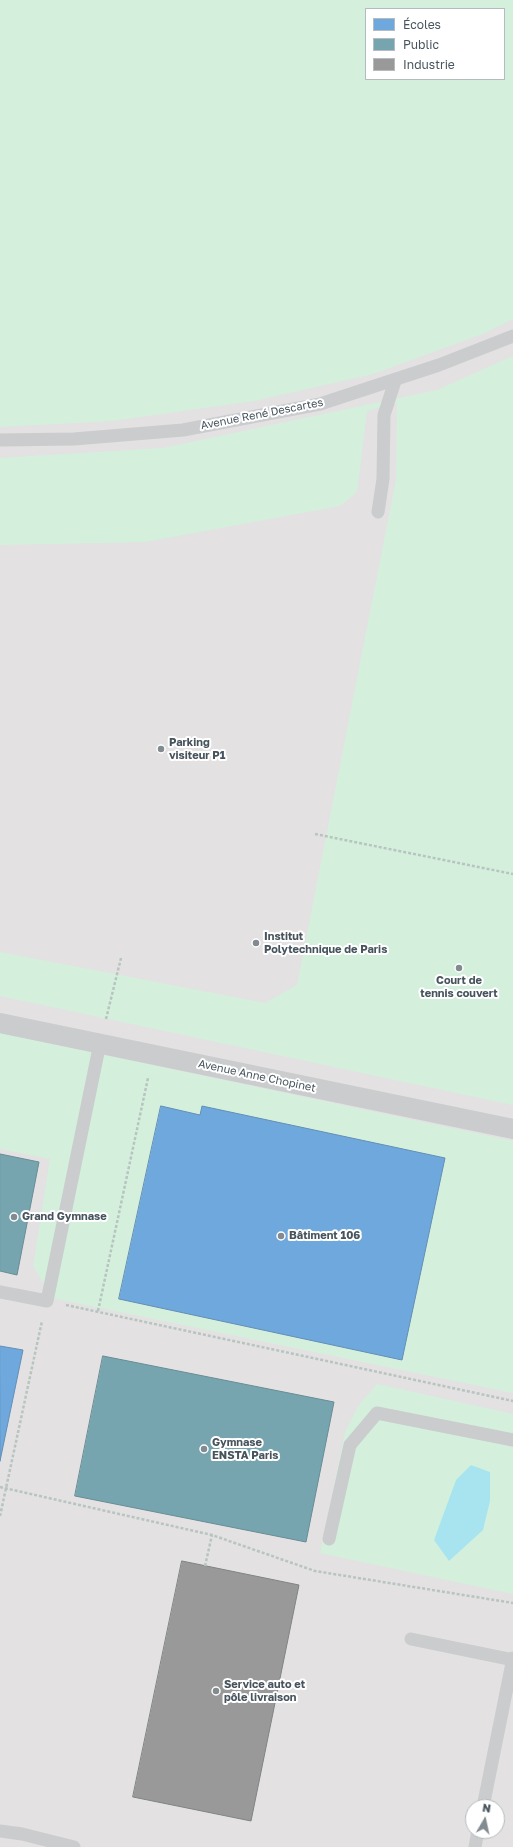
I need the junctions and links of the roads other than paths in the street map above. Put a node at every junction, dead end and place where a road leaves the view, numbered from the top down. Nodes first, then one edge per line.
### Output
1 (513, 336) edge
2 (395, 381) junction
3 (0, 440) edge
4 (378, 512) dead end
5 (0, 1023) edge
6 (100, 1043) junction
7 (513, 1129) edge
8 (0, 1292) edge
9 (513, 1440) edge
10 (329, 1539) dead end
11 (411, 1639) dead end
12 (513, 1659) edge
13 (485, 1799) edge
14 (0, 1831) edge
15 (74, 1847) edge

1 - 2 lane, Avenue René Descartes
2 - 3 lane, Avenue René Descartes
2 - 4 lane
5 - 6 street, Avenue Anne Chopinet
6 - 7 street, Avenue Anne Chopinet
6 - 8 lane
9 - 10 lane
11 - 12 lane
12 - 13 lane
14 - 15 lane

